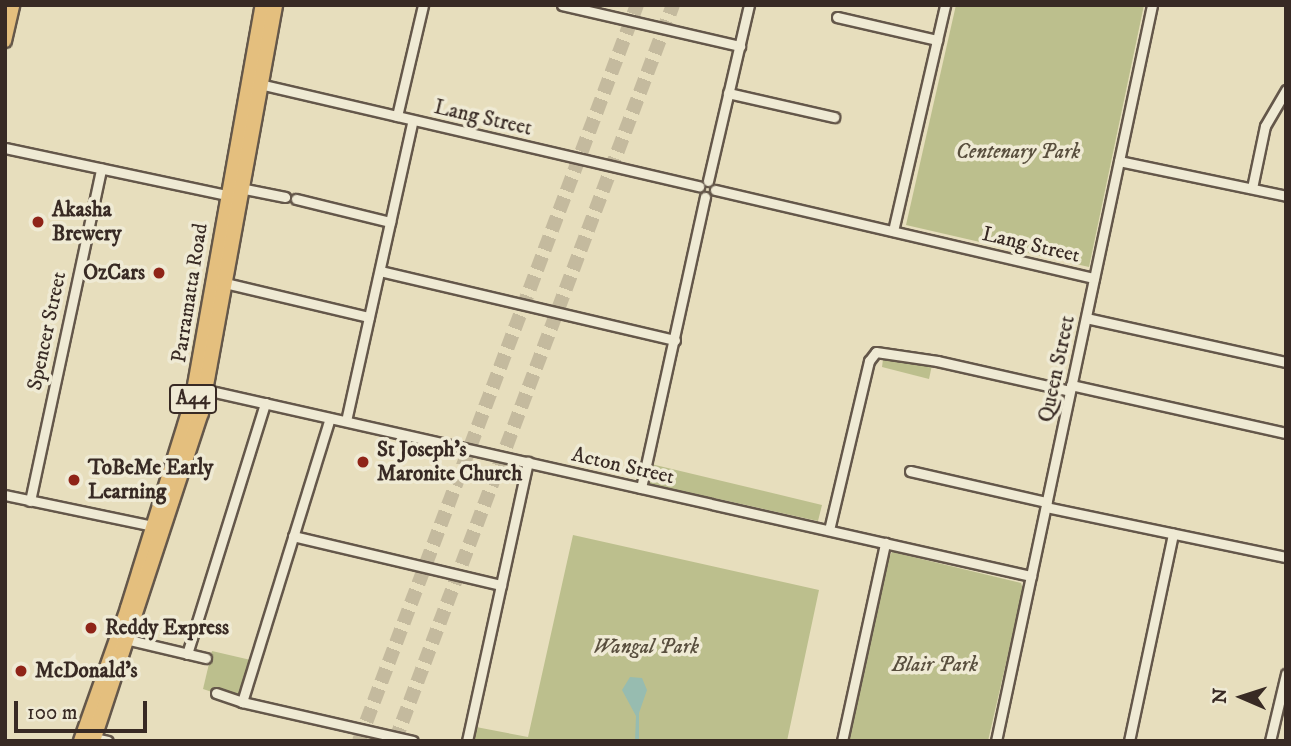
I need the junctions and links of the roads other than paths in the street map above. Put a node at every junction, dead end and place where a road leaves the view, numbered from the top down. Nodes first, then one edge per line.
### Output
1 (13, 5) edge
2 (263, 5) edge
3 (275, 5) edge
4 (423, 5) edge
5 (562, 5) edge
6 (749, 5) edge
7 (945, 5) edge
8 (1152, 5) edge
9 (837, 17) dead end
10 (937, 40) junction
11 (5, 41) edge
12 (740, 46) junction
13 (258, 84) junction
14 (1286, 90) edge
15 (729, 93) junction
16 (397, 116) junction
17 (834, 117) dead end
18 (413, 120) junction
19 (5, 148) edge
20 (1119, 161) junction
21 (101, 169) junction
22 (703, 184) junction
23 (240, 188) junction
24 (1252, 188) junction
25 (715, 190) junction
26 (227, 195) junction
27 (1286, 195) edge
28 (285, 197) dead end
29 (705, 197) junction
30 (296, 199) dead end
31 (390, 222) junction
32 (893, 231) junction
33 (380, 271) junction
34 (1094, 278) junction
35 (225, 283) junction
36 (369, 317) junction
37 (1086, 318) junction
38 (675, 340) junction
39 (1286, 362) edge
40 (1071, 388) junction
41 (206, 390) junction
42 (265, 403) junction
43 (330, 418) junction
44 (346, 421) junction
45 (1286, 433) edge
46 (528, 462) junction
47 (911, 471) dead end
48 (642, 488) junction
49 (5, 495) edge
50 (30, 501) junction
51 (1046, 505) junction
52 (153, 526) junction
53 (830, 530) junction
54 (1173, 534) junction
55 (293, 536) junction
56 (885, 543) junction
57 (1286, 557) edge
58 (1031, 576) junction
59 (501, 585) junction
60 (129, 640) junction
61 (187, 653) junction
62 (206, 658) dead end
63 (1286, 674) edge
64 (216, 693) dead end
65 (242, 702) junction
66 (94, 740) edge
67 (413, 741) edge
68 (467, 741) edge
69 (842, 741) edge
70 (996, 741) edge
71 (1129, 741) edge
72 (1270, 741) edge

1 - 11 main road
2 - 26 highway, Parramatta Road / A44
3 - 13 highway, Parramatta Road / A44
4 - 16 street
5 - 12 street
6 - 12 street
7 - 10 street
8 - 20 street, Queen Street
9 - 10 street
10 - 32 street
12 - 15 street
13 - 16 street, Lang Street
13 - 23 highway, Parramatta Road / A44
14 - 24 street
15 - 17 street
15 - 22 street
16 - 18 street, Lang Street
18 - 22 street, Lang Street
18 - 31 street
19 - 21 street
20 - 24 street
20 - 34 street, Queen Street
21 - 26 street
21 - 50 street, Spencer Street
22 - 25 street
22 - 29 street
23 - 28 street
23 - 35 highway, Parramatta Road / A44
24 - 27 street
25 - 29 street
25 - 32 street, Lang Street
26 - 52 highway, Parramatta Road / A44
29 - 38 street
30 - 31 street
31 - 33 street
32 - 34 street, Lang Street
33 - 36 street
33 - 38 street
34 - 37 street, Queen Street
35 - 36 street
35 - 41 highway, Parramatta Road / A44
36 - 44 street
37 - 39 street
37 - 40 street, Queen Street
38 - 48 street
40 - 45 street
40 - 51 street, Queen Street
40 - 53 street
41 - 42 street, Acton Street
41 - 60 highway, Parramatta Road / A44
42 - 43 street, Acton Street
42 - 61 street
43 - 44 street, Acton Street
43 - 55 street
44 - 46 street, Acton Street
46 - 48 street, Acton Street
46 - 59 street
47 - 51 street
48 - 53 street, Acton Street
49 - 50 street
50 - 52 street
51 - 54 street
51 - 58 street, Queen Street
52 - 66 highway, Parramatta Road / A44
53 - 56 street, Acton Street
54 - 57 street
54 - 71 street
55 - 59 street
55 - 65 street
56 - 58 street, Acton Street
56 - 69 street
58 - 70 street, Queen Street
59 - 68 street
60 - 61 street
60 - 66 highway, Parramatta Road / A44
61 - 62 street
63 - 72 street
64 - 65 street
65 - 67 street

